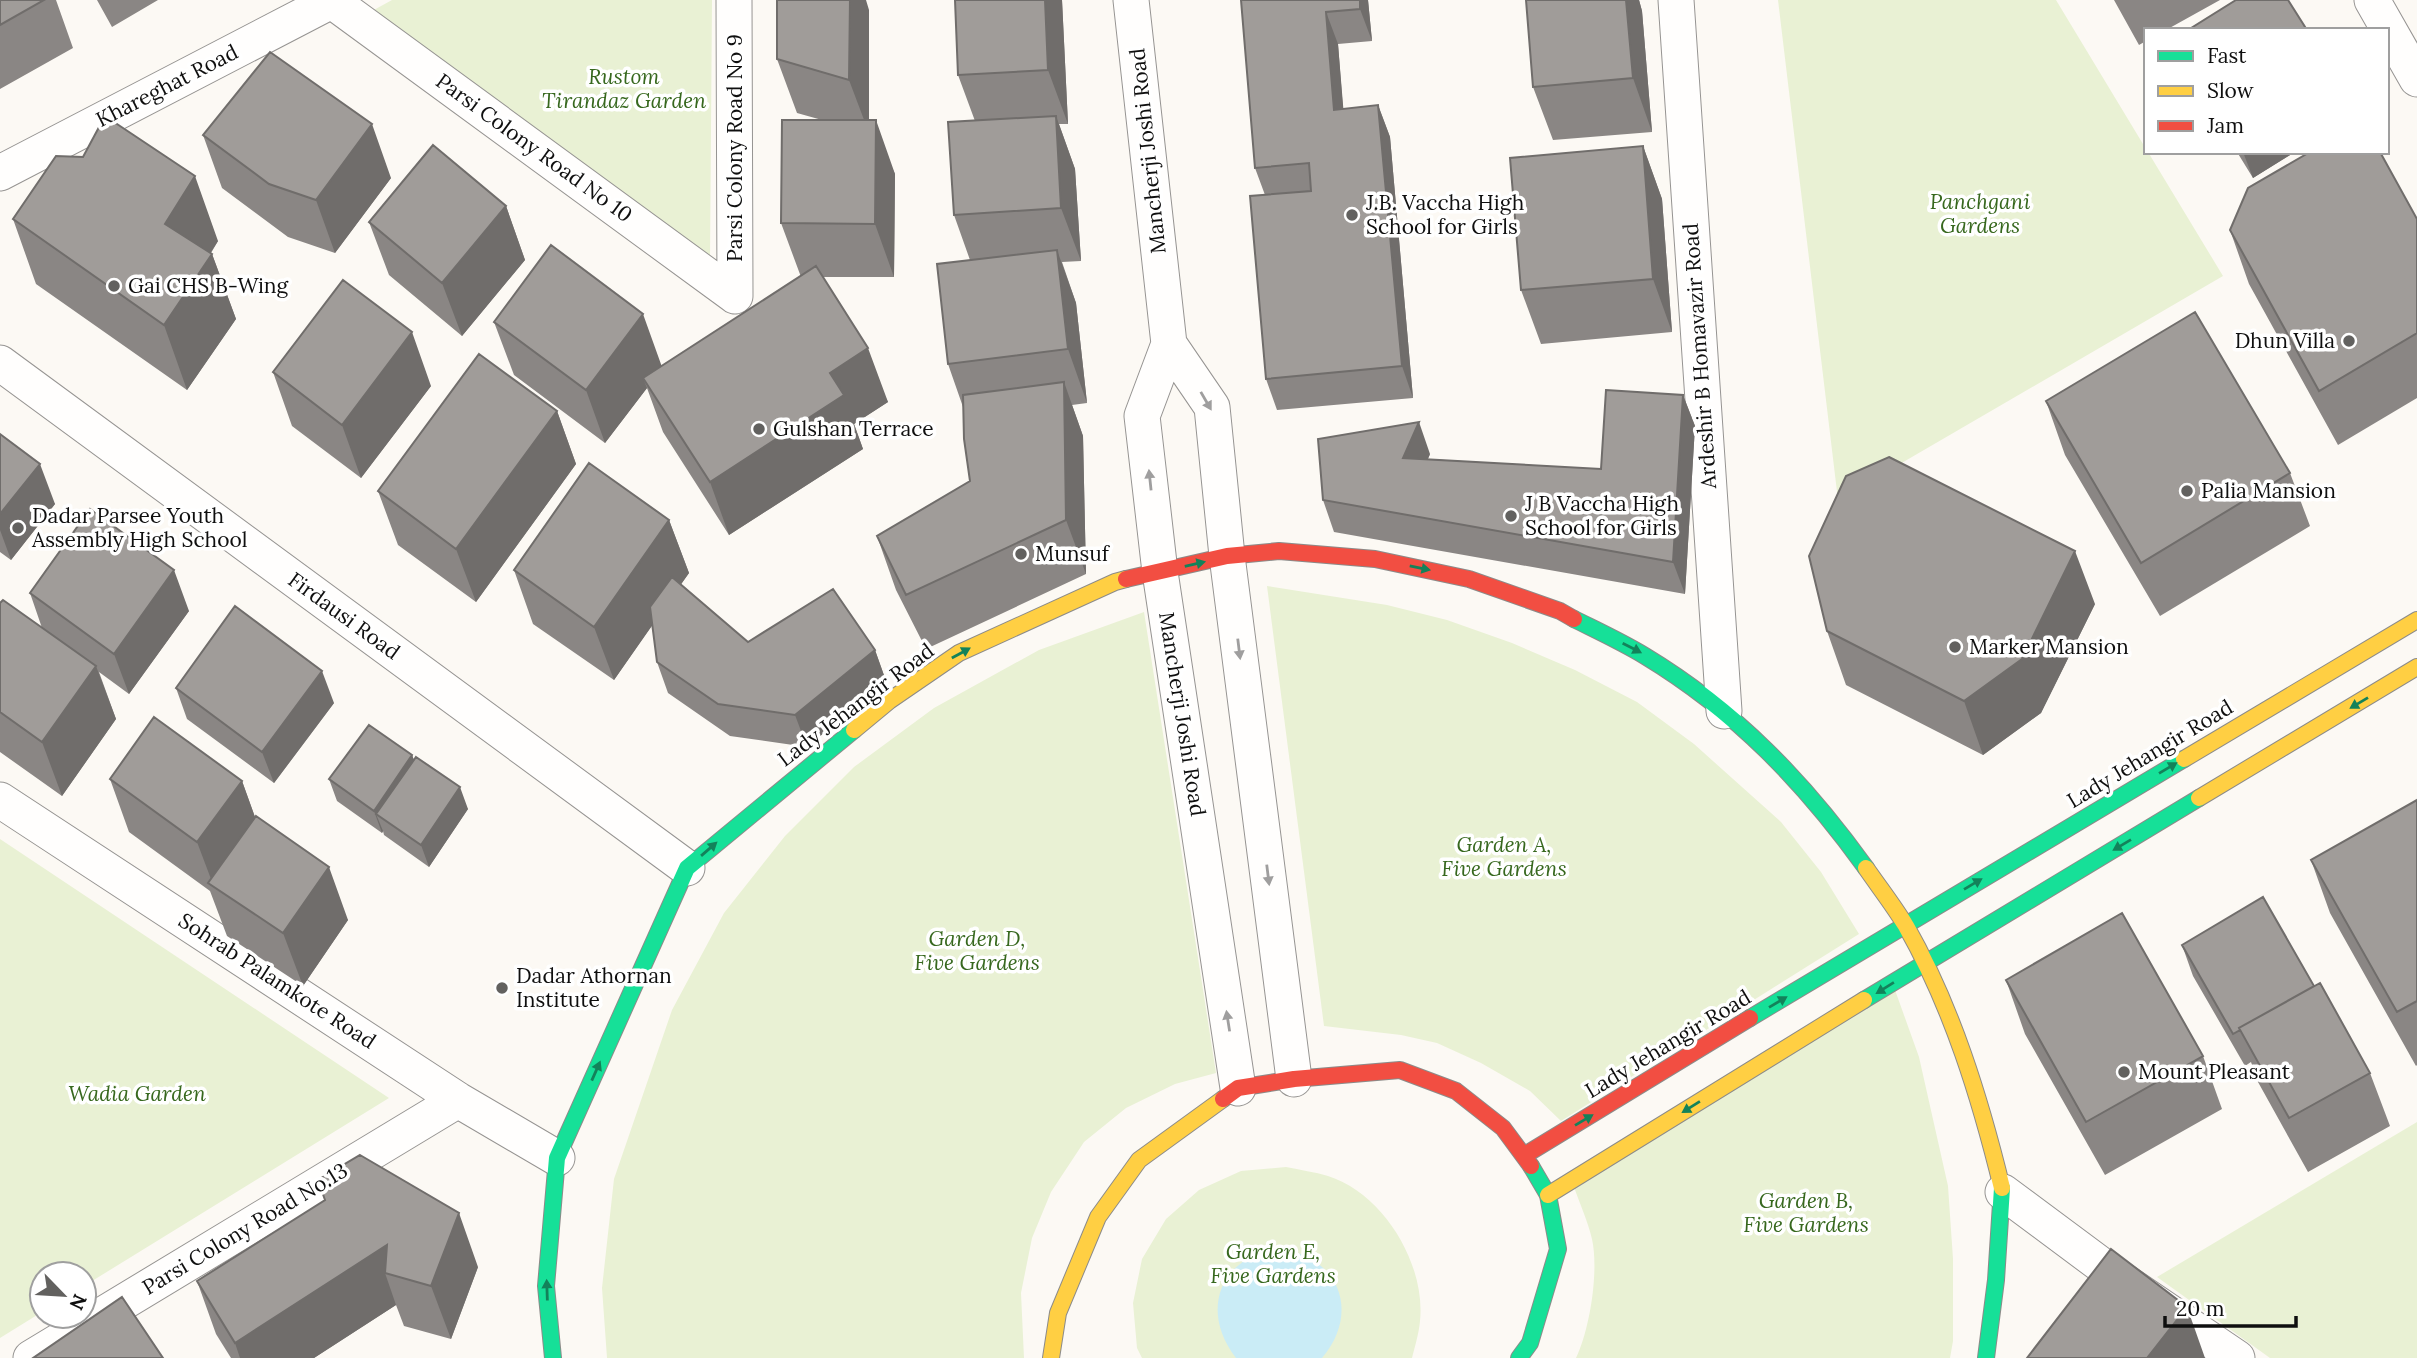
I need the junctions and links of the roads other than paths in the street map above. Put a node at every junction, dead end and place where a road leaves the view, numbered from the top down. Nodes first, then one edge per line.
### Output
1 (332, 0) edge
2 (734, 0) edge
3 (1131, 0) edge
4 (1676, 0) edge
5 (2372, 0) edge
6 (2388, 28) edge
7 (2389, 30) edge
8 (2417, 79) edge
9 (0, 173) edge
10 (735, 296) joint
11 (1169, 344) junction
12 (0, 363) edge
13 (1227, 556) junction
14 (1160, 572) junction
15 (2417, 620) edge
16 (2417, 667) edge
17 (1724, 711) junction
18 (0, 800) edge
19 (687, 867) junction
20 (1905, 924) junction
21 (1925, 963) junction
22 (1294, 1079) junction
23 (1238, 1088) junction
24 (458, 1100) junction
25 (1525, 1155) junction
26 (557, 1158) junction
27 (2003, 1192) junction
28 (1548, 1195) junction
29 (31, 1358) edge
30 (553, 1358) edge
31 (1051, 1358) edge
32 (1519, 1358) edge
33 (1986, 1358) edge
34 (2236, 1358) edge

1 - 9 street, Khareghat Road
1 - 10 street, Parsi Colony Road No 10
2 - 10 street, Parsi Colony Road No 9
3 - 11 street, Mancherji Joshi Road
4 - 17 street, Ardeshir B Homavazir Road
5 - 6 street
7 - 8 street
11 -> 13 street, Mancherji Joshi Road
14 -> 11 street, Mancherji Joshi Road
12 - 19 street, Firdausi Road
14 -> 13 street, Lady Jehangir Road
13 -> 17 street, Lady Jehangir Road
13 -> 22 street, Mancherji Joshi Road
19 -> 14 street, Lady Jehangir Road
23 -> 14 street, Mancherji Joshi Road
20 -> 15 street, Lady Jehangir Road
16 -> 21 street
17 - 20 street, Lady Jehangir Road
18 - 24 street, Sohrab Palamkote Road
26 -> 19 street, Lady Jehangir Road
20 - 21 street, Lady Jehangir Road
25 -> 20 street, Lady Jehangir Road
21 - 27 street, Lady Jehangir Road
21 -> 28 street
22 - 23 street
22 - 25 street
23 - 31 street
24 - 26 street, Sohrab Palamkote Road
24 - 29 street, Parsi Colony Road No.13
25 - 28 street
30 -> 26 street, Lady Jehangir Road
27 - 33 street, Lady Jehangir Road
27 - 34 street
28 - 32 street

